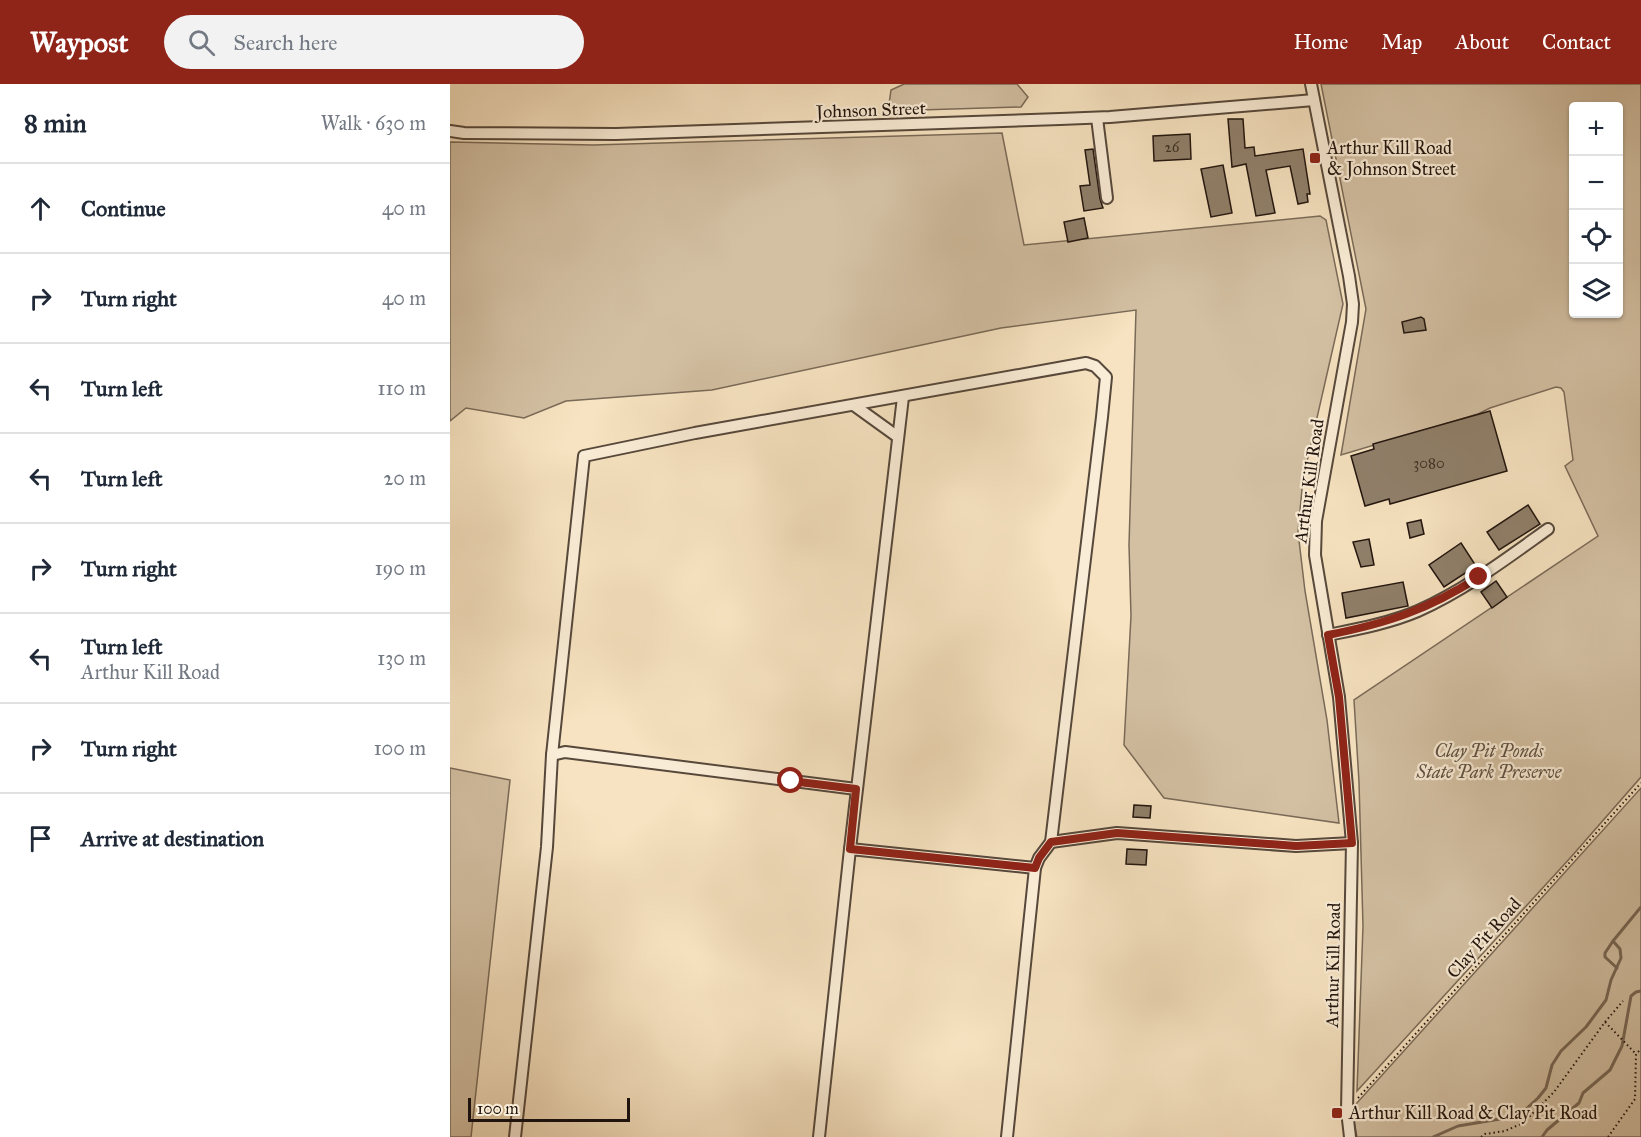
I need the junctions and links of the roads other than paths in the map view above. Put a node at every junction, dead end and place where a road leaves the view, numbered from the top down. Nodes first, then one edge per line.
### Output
1 (1311, 84) edge
2 (1314, 100) junction
3 (1097, 118) junction
4 (450, 131) edge
5 (1107, 198) dead end
6 (903, 397) junction
7 (855, 406) junction
8 (898, 437) junction
9 (1548, 529) dead end
10 (1328, 635) junction
11 (552, 754) junction
12 (856, 789) junction
13 (1051, 842) junction
14 (1352, 843) junction
15 (850, 849) junction
16 (1035, 868) junction
17 (514, 1137) edge
18 (819, 1137) edge
19 (1006, 1137) edge
20 (1350, 1137) edge

1 - 2 street, Arthur Kill Road
2 - 3 street, Johnson Street
2 - 10 street, Arthur Kill Road
3 - 4 street, Johnson Street
3 - 5 street
6 - 7 street
6 - 8 street
6 - 13 street
7 - 8 street
7 - 11 street
8 - 12 street
9 - 10 street
10 - 14 street, Arthur Kill Road
11 - 12 street
11 - 17 street
12 - 15 street
13 - 14 street
13 - 16 street
14 - 20 street, Arthur Kill Road
15 - 16 street
15 - 18 street
16 - 19 street

